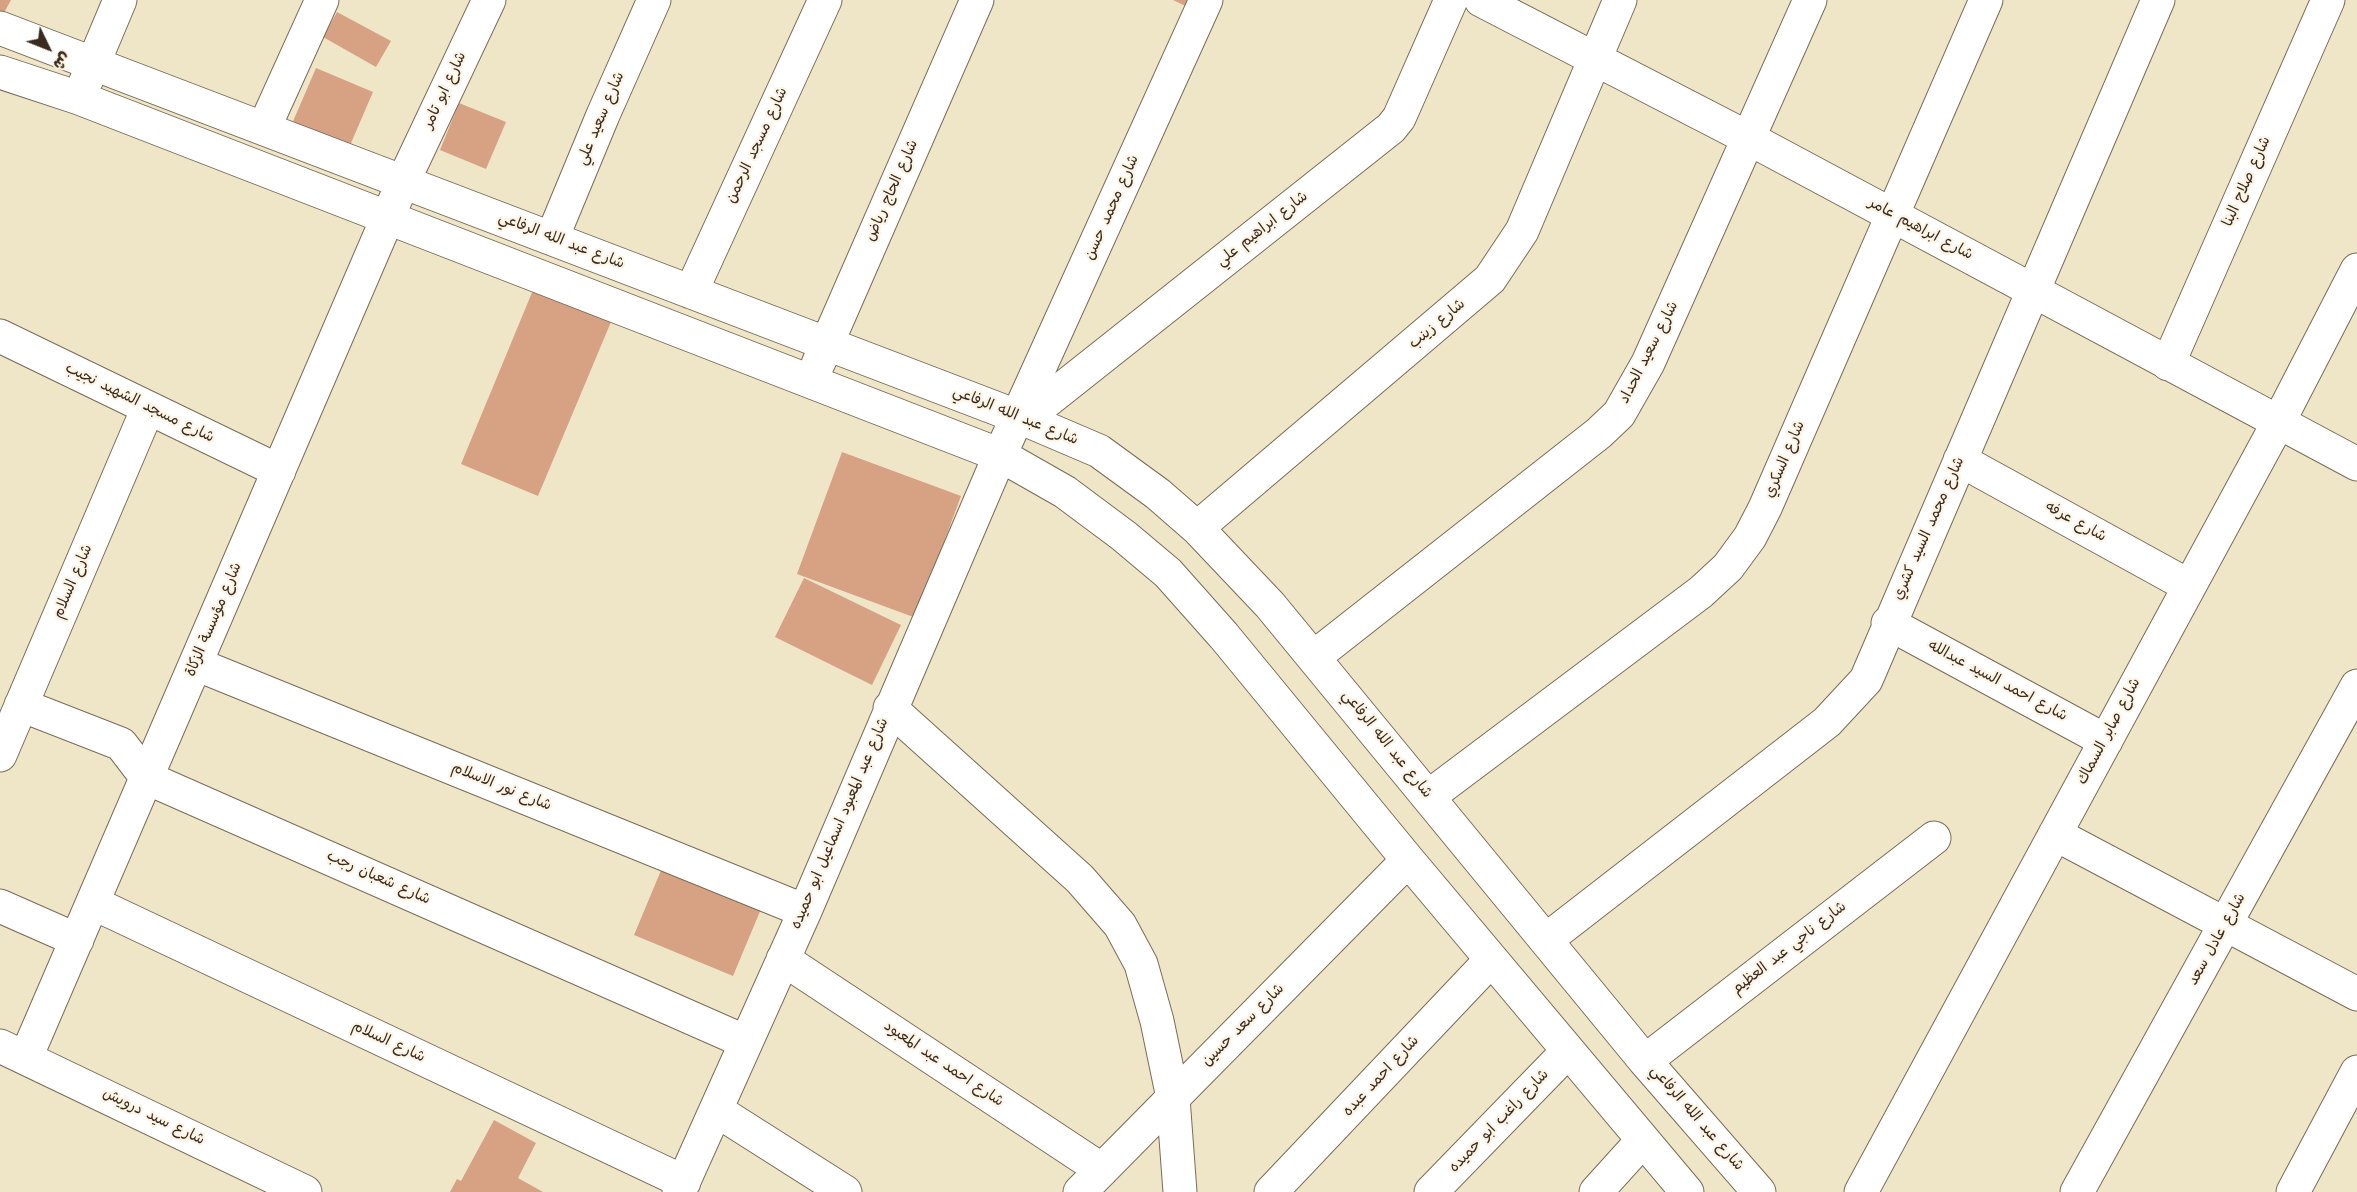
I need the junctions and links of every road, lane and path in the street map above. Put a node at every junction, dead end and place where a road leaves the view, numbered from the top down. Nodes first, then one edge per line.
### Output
1 (120, 0) edge
2 (322, 0) edge
3 (489, 0) edge
4 (654, 0) edge
5 (825, 0) edge
6 (977, 0) edge
7 (1206, 0) edge
8 (1450, 0) edge
9 (1480, 0) edge
10 (1620, 0) edge
11 (1810, 0) edge
12 (1986, 0) edge
13 (2158, 0) edge
14 (2328, 0) edge
15 (0, 28) edge
16 (1593, 58) junction
17 (93, 62) junction
18 (0, 72) edge
19 (79, 98) junction
20 (264, 128) junction
21 (1750, 139) junction
22 (404, 182) junction
23 (1892, 215) junction
24 (388, 219) junction
25 (552, 238) junction
26 (2357, 270) edge
27 (692, 292) junction
28 (2033, 292) junction
29 (0, 336) edge
30 (826, 344) junction
31 (2168, 364) junction
32 (810, 382) junction
33 (148, 408) junction
34 (1022, 418) junction
35 (2278, 423) junction
36 (1000, 455) junction
37 (1960, 460) junction
38 (2357, 464) edge
39 (279, 471) junction
40 (1197, 528) junction
41 (2189, 586) junction
42 (1888, 623) junction
43 (1314, 657) junction
44 (196, 664) junction
45 (2357, 686) edge
46 (21, 705) junction
47 (890, 708) junction
48 (2106, 741) junction
49 (0, 755) edge
50 (147, 778) junction
51 (1428, 797) junction
52 (2055, 834) junction
53 (1934, 838) dead end
54 (1408, 860) junction
55 (93, 903) junction
56 (0, 906) edge
57 (805, 911) junction
58 (2226, 926) junction
59 (77, 940) junction
60 (1546, 940) junction
61 (783, 959) junction
62 (1491, 960) junction
63 (2357, 994) edge
64 (746, 1042) junction
65 (1568, 1051) junction
66 (13, 1052) edge
67 (1645, 1061) junction
68 (2357, 1072) edge
69 (1173, 1098) junction
70 (716, 1110) junction
71 (1643, 1140) junction
72 (1091, 1181) edge
73 (681, 1187) edge
74 (305, 1192) edge
75 (845, 1192) edge
76 (1180, 1192) edge
77 (1271, 1192) edge
78 (1431, 1192) edge
79 (1596, 1192) edge
80 (1687, 1192) edge
81 (1759, 1192) edge
82 (1861, 1192) edge
83 (2077, 1192) edge
84 (2293, 1192) edge

1 - 17 street
2 - 20 street
3 - 22 street, شارع ابو تامر
4 - 25 street, شارع سعيد علي
5 - 27 street, شارع مسجد الرحمن
6 - 30 street, شارع الحاج رياض
7 - 34 street, شارع محمد حسن
8 - 34 street, شارع ابراهيم علي
9 - 16 street, شارع ابراهيم عامر
10 - 16 street, شارع زينب
11 - 21 street, شارع سعيد الحداد
12 - 23 street, شارع السكري
13 - 28 street, شارع محمد السيد كشري
14 - 31 street, شارع صلاح البنا
15 - 17 street, شارع عبد الله الرفاعي
16 - 21 street, شارع ابراهيم عامر
16 - 40 street, شارع زينب
17 - 19 street
17 - 20 street, شارع عبد الله الرفاعي
18 - 19 street
19 - 24 street
20 - 22 street, شارع عبد الله الرفاعي
21 - 23 street, شارع ابراهيم عامر
21 - 43 street, شارع سعيد الحداد
22 - 24 street, شارع مؤسسة الزكاة
22 - 25 street, شارع عبد الله الرفاعي
23 - 28 street, شارع ابراهيم عامر
23 - 51 street, شارع السكري
24 - 32 street
24 - 39 street, شارع مؤسسة الزكاة
25 - 27 street, شارع عبد الله الرفاعي
26 - 35 street, شارع صابر السماك
27 - 30 street, شارع عبد الله الرفاعي
28 - 31 street, شارع ابراهيم عامر
28 - 37 street, شارع محمد السيد كشري
29 - 33 street, شارع مسجد الشهيد نجيب
30 - 32 street, شارع الحاج رياض
30 - 34 street, شارع عبد الله الرفاعي
31 - 35 street, شارع ابراهيم عامر
32 - 36 street
33 - 39 street, شارع مسجد الشهيد نجيب
33 - 46 street, شارع السلام
34 - 36 street, شارع محمد حسن
34 - 40 street, شارع عبد الله الرفاعي
35 - 38 street, شارع ابراهيم عامر
35 - 41 street, شارع صابر السماك
36 - 47 street, شارع عبد المعبود اسماعيل ابو حميده
36 - 54 street
37 - 41 street, شارع عرفه
37 - 42 street, شارع محمد السيد كشري
39 - 44 street, شارع مؤسسة الزكاة
40 - 43 street, شارع عبد الله الرفاعي
41 - 48 street, شارع صابر السماك
42 - 48 street, شارع احمد السيد عبدالله
42 - 60 street, شارع محمد السيد كشري
43 - 51 street, شارع عبد الله الرفاعي
44 - 50 street, شارع مؤسسة الزكاة
44 - 57 street, شارع نور الاسلام
45 - 58 street, شارع عادل سعد
46 - 49 street, شارع السلام
46 - 50 street, شارع شعبان رجب
47 - 57 street, شارع عبد المعبود اسماعيل ابو حميده
47 - 69 street
48 - 52 street, شارع صابر السماك
50 - 55 street, شارع مؤسسة الزكاة
50 - 64 street, شارع شعبان رجب
51 - 60 street, شارع عبد الله الرفاعي
52 - 58 street
52 - 82 street, شارع صابر السماك
53 - 67 street, شارع ناجي عبد العظيم
54 - 62 street
54 - 69 street, شارع سعد حسين
55 - 59 street, شارع مؤسسة الزكاة
55 - 73 street, شارع السلام
56 - 59 street
57 - 61 street, شارع عبد المعبود اسماعيل ابو حميده
58 - 63 street
58 - 83 street, شارع عادل سعد
59 - 66 street, شارع مؤسسة الزكاة
60 - 67 street, شارع عبد الله الرفاعي
61 - 64 street, شارع عبد المعبود اسماعيل ابو حميده
61 - 72 street, شارع احمد عبد المعبود
62 - 65 street
62 - 77 street, شارع احمد عبده
64 - 70 street, شارع عبد المعبود اسماعيل ابو حميده
65 - 71 street
65 - 78 street, شارع راغب ابو حميده
66 - 74 street, شارع سيد درويش
67 - 81 street, شارع عبد الله الرفاعي
68 - 84 street
69 - 72 street, شارع سعد حسين
69 - 76 street
70 - 73 street, شارع عبد المعبود اسماعيل ابو حميده
70 - 75 street
71 - 79 street
71 - 80 street

